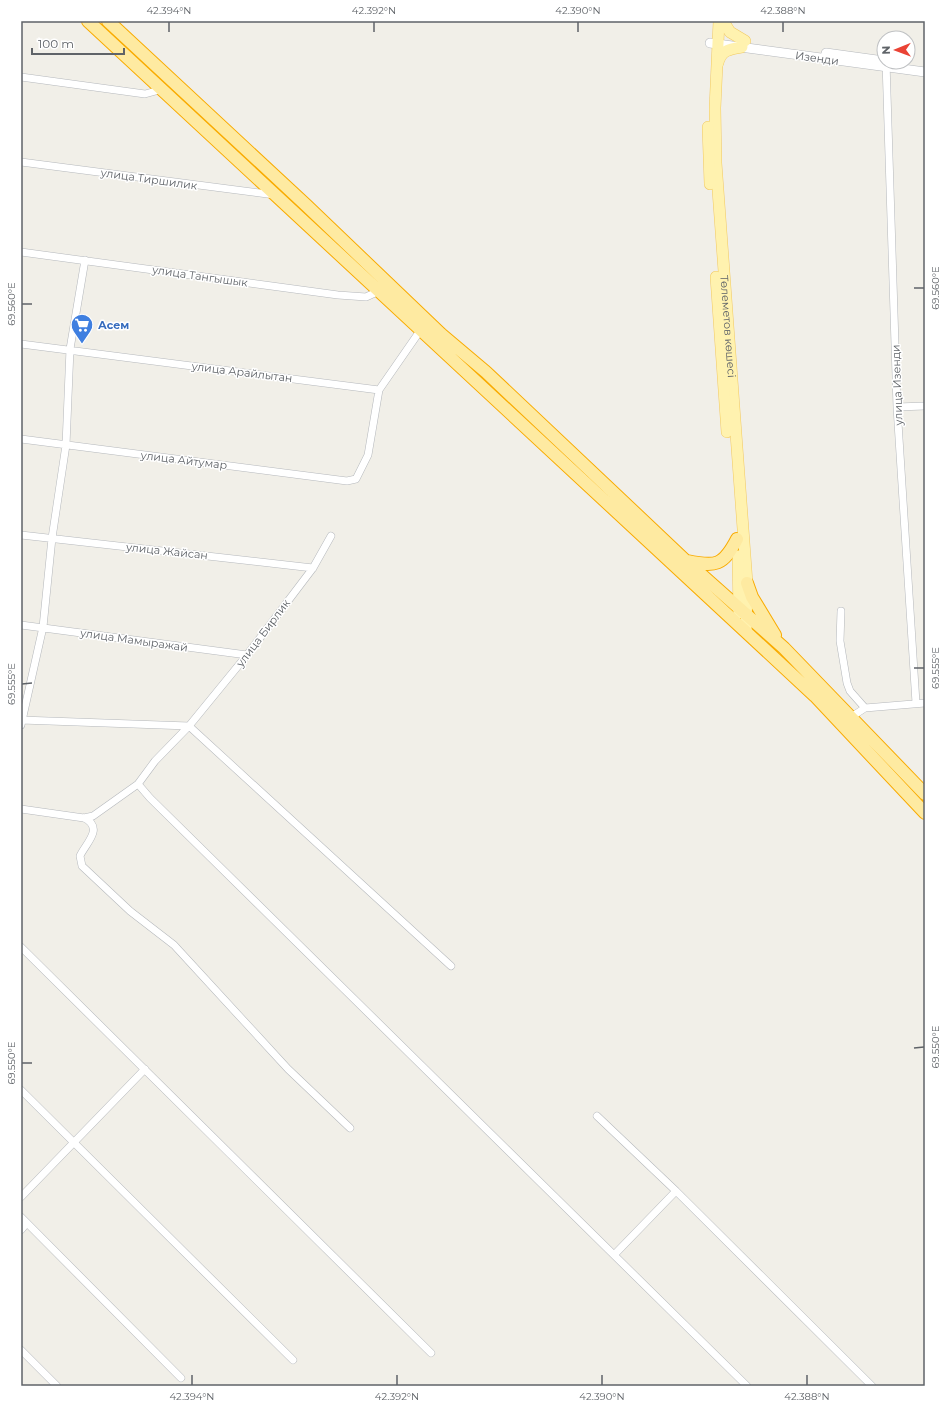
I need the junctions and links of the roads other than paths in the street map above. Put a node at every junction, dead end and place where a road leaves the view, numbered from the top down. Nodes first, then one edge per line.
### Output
1 (88, 21) edge
2 (108, 21) edge
3 (712, 21) edge
4 (719, 21) edge
5 (723, 21) edge
6 (714, 40) junction
7 (743, 44) junction
8 (876, 62) edge
9 (885, 70) edge
10 (716, 73) junction
11 (21, 77) edge
12 (163, 89) junction
13 (21, 162) edge
14 (276, 195) junction
15 (21, 252) edge
16 (85, 260) junction
17 (379, 291) junction
18 (424, 326) junction
19 (21, 344) edge
20 (70, 349) junction
21 (379, 390) junction
22 (925, 406) edge
23 (898, 407) junction
24 (21, 439) edge
25 (66, 445) junction
26 (21, 534) edge
27 (332, 536) dead end
28 (52, 538) junction
29 (737, 539) junction
30 (686, 561) junction
31 (313, 568) junction
32 (747, 583) junction
33 (841, 611) dead end
34 (743, 612) junction
35 (21, 625) edge
36 (43, 627) junction
37 (742, 628) junction
38 (784, 648) junction
39 (246, 655) junction
40 (916, 703) junction
41 (925, 703) edge
42 (865, 708) junction
43 (851, 717) junction
44 (21, 722) edge
45 (189, 726) junction
46 (138, 784) junction
47 (925, 794) edge
48 (21, 809) edge
49 (925, 813) edge
50 (84, 818) junction
51 (21, 947) edge
52 (451, 966) dead end
53 (145, 1069) junction
54 (21, 1090) edge
55 (597, 1116) dead end
56 (350, 1128) dead end
57 (74, 1143) junction
58 (676, 1191) junction
59 (21, 1197) edge
60 (21, 1217) edge
61 (27, 1224) junction
62 (21, 1230) edge
63 (614, 1255) junction
64 (21, 1350) edge
65 (431, 1353) dead end
66 (293, 1360) dead end
67 (181, 1378) dead end
68 (57, 1386) edge
69 (747, 1386) edge
70 (872, 1386) edge

1 - 12 highway
2 - 18 highway
3 - 6 main road, Төлеметов көшесі
4 - 6 main road, Төлеметов көшесі
5 - 7 main road
6 - 7 street, Изенди
6 - 10 main road, Төлеметов көшесі
6 - 29 main road, Төлеметов көшесі
7 - 8 street, Изенди
7 - 10 main road
9 - 23 street, улица Изенди
10 - 32 main road, Төлеметов көшесі
11 - 12 street
12 - 14 highway
13 - 14 street, улица Тиршилик
14 - 17 highway
15 - 16 street, улица Тангышык
16 - 17 street, улица Тангышык
16 - 20 street
17 - 18 highway
18 - 21 street
18 - 30 highway
18 - 37 highway
19 - 20 street, улица Арайлытан
20 - 21 street, улица Арайлытан
20 - 25 street
21 - 25 street, улица Айтумар
22 - 23 street
23 - 40 street, улица Изенди
24 - 25 street, улица Айтумар
25 - 28 street
26 - 28 street, улица Жайсан
27 - 31 street, улица Бирлик
28 - 31 street, улица Жайсан
28 - 36 street
29 - 30 highway
29 - 34 main road, Төлеметов көшесі
30 - 34 highway
31 - 39 street, улица Бирлик
32 - 34 main road, Төлеметов көшесі
32 - 38 highway
33 - 42 street
34 - 37 main road, Төлеметов көшесі
34 - 38 highway
35 - 36 street, улица Мамыражай
36 - 39 street, улица Мамыражай
36 - 44 street
37 - 49 highway
38 - 43 highway
39 - 45 street, улица Бирлик
40 - 41 street
40 - 42 street
42 - 43 street
43 - 47 highway
44 - 45 street
45 - 46 street, улица Бирлик
45 - 52 street
46 - 50 street, улица Бирлик
46 - 63 street
48 - 50 street
50 - 56 street
51 - 53 street
53 - 57 street
53 - 65 street
54 - 57 street
55 - 58 street
57 - 59 street
57 - 66 street
58 - 63 street
58 - 70 street
60 - 61 street
61 - 62 street
61 - 67 street
63 - 69 street
64 - 68 street

